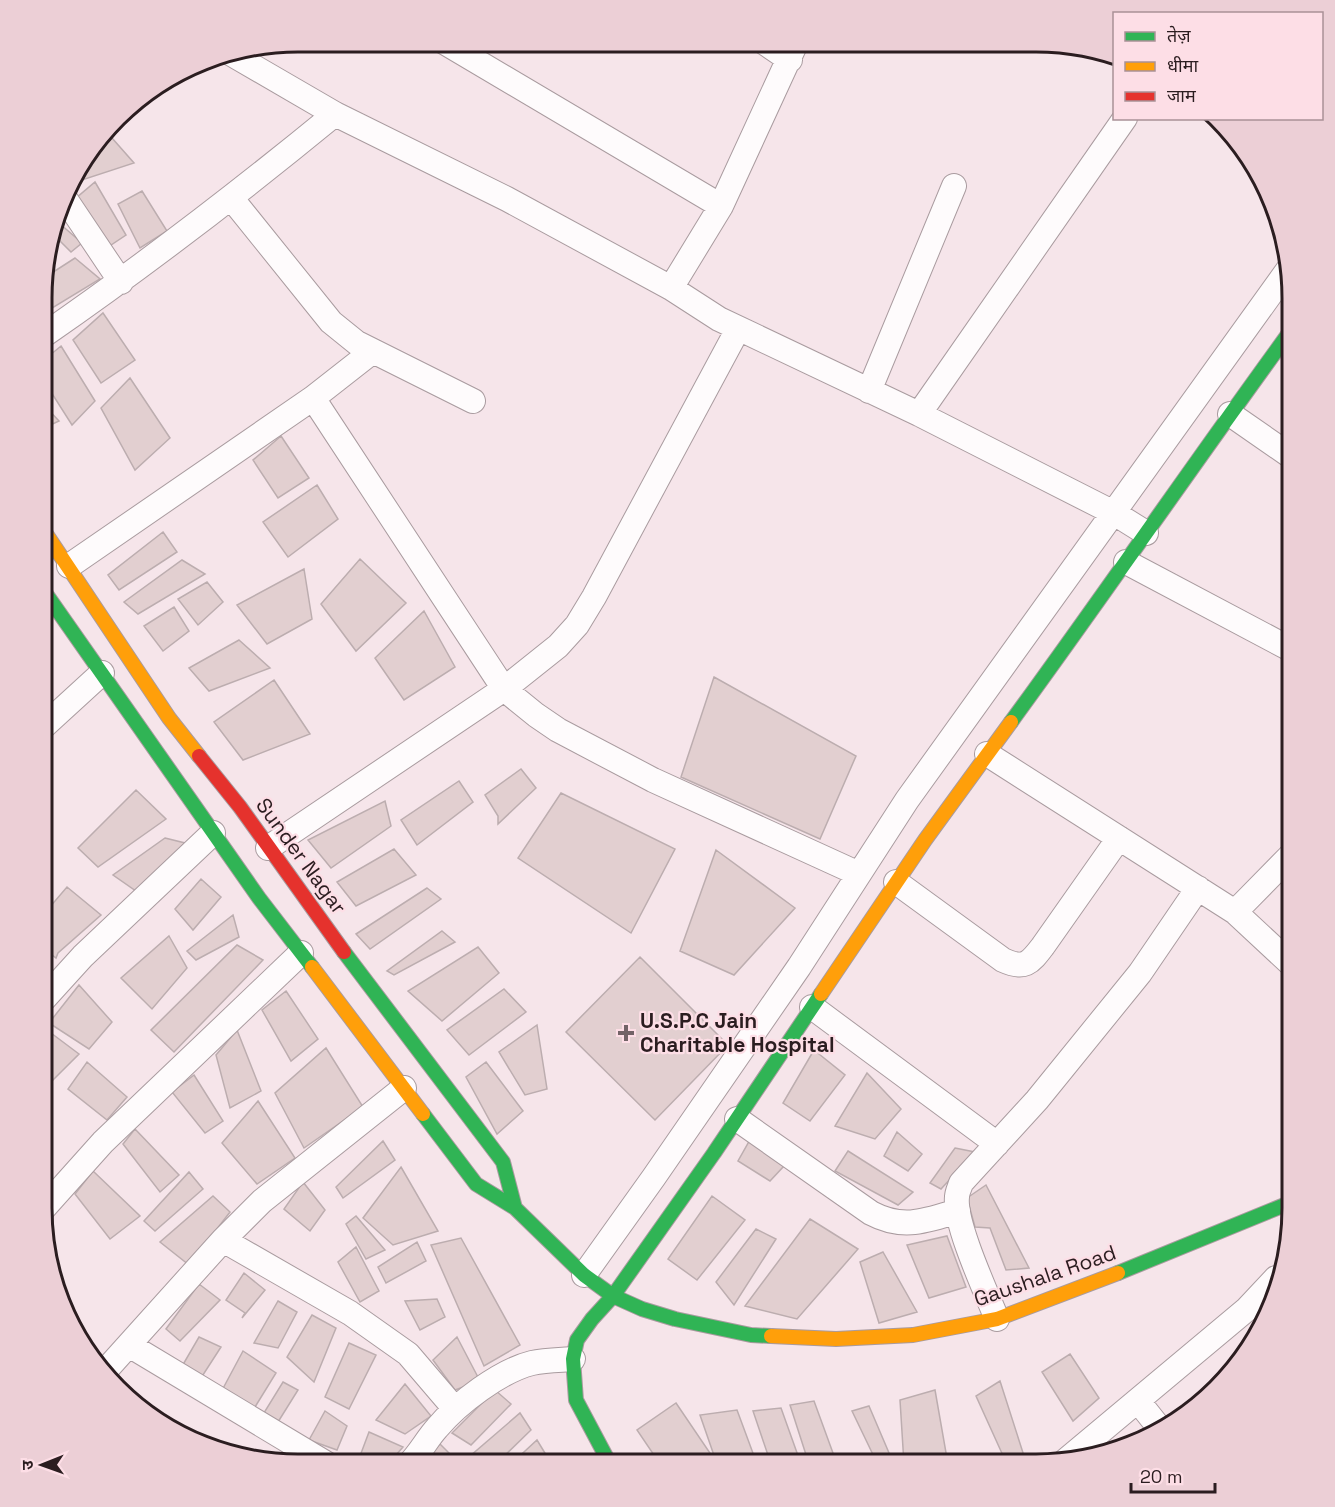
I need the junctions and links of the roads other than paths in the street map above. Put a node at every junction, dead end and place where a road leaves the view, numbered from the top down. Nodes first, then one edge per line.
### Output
1 (461, 52) edge
2 (793, 52) edge
3 (241, 59) edge
4 (335, 114) junction
5 (1124, 120) edge
6 (954, 186) dead end
7 (232, 199) junction
8 (70, 206) edge
9 (722, 206) junction
10 (1282, 279) edge
11 (121, 282) junction
12 (671, 288) junction
13 (52, 329) edge
14 (738, 329) junction
15 (1282, 343) edge
16 (373, 351) junction
17 (869, 391) junction
18 (313, 398) junction
19 (473, 401) dead end
20 (919, 414) junction
21 (1230, 414) junction
22 (1282, 450) edge
23 (1114, 513) junction
24 (1146, 533) junction
25 (52, 542) edge
26 (1126, 562) junction
27 (69, 566) junction
28 (52, 602) edge
29 (1282, 645) edge
30 (102, 673) junction
31 (504, 688) junction
32 (52, 719) edge
33 (987, 754) junction
34 (213, 833) junction
35 (1119, 838) junction
36 (268, 848) junction
37 (1282, 864) edge
38 (859, 874) junction
39 (896, 882) junction
40 (1198, 888) junction
41 (1235, 912) junction
42 (301, 953) junction
43 (1282, 956) edge
44 (52, 990) edge
45 (812, 1007) junction
46 (404, 1088) junction
47 (737, 1119) junction
48 (997, 1143) junction
49 (52, 1199) edge
50 (1282, 1206) edge
51 (515, 1208) junction
52 (958, 1211) junction
53 (223, 1240) junction
54 (584, 1275) junction
55 (614, 1296) junction
56 (1266, 1297) edge
57 (1255, 1318) edge
58 (997, 1319) junction
59 (129, 1345) junction
60 (573, 1359) junction
61 (110, 1366) edge
62 (1138, 1401) junction
63 (455, 1409) junction
64 (1156, 1424) edge
65 (1078, 1451) edge
66 (310, 1454) edge
67 (416, 1454) edge
68 (605, 1454) edge

1 - 9 street
2 - 9 street
3 - 4 street
4 - 7 street
4 - 12 street
5 - 20 street
6 - 17 street
7 - 11 street
7 - 16 street
8 - 11 street
9 - 12 street
10 - 23 street
11 - 13 street
12 - 14 street
14 - 17 street
14 - 31 street
15 - 21 street
16 - 18 street
16 - 19 street
17 - 20 street
18 - 27 street
18 - 31 street
20 - 23 street
21 - 22 street
21 - 24 street
23 - 24 street
23 - 38 street
24 - 26 street
25 - 27 street, Sunder Nagar
26 - 29 street
26 - 33 street
27 - 36 street, Sunder Nagar
28 - 30 street, Gaushala Road
30 - 32 street
30 - 34 street, Gaushala Road
31 - 36 street
31 - 38 street
33 - 35 street
33 - 39 street
34 - 42 street, Gaushala Road
34 - 44 street
35 - 39 street
35 - 40 street
36 - 51 street, Sunder Nagar
37 - 41 street
38 - 54 street
39 - 45 street
40 - 41 street
40 - 48 street
41 - 43 street
42 - 46 street, Gaushala Road
42 - 49 street
45 - 47 street
45 - 48 street
46 - 51 street, Gaushala Road
46 - 53 street
47 - 52 street
47 - 55 street
48 - 52 street
50 - 58 street, Gaushala Road
51 - 54 street, Gaushala Road
52 - 58 street
53 - 59 street
53 - 63 street
54 - 55 street, Gaushala Road
55 - 58 street, Gaushala Road
55 - 60 street
56 - 57 street
57 - 62 street
59 - 61 street
59 - 66 street
60 - 63 street
60 - 68 street
62 - 64 street
62 - 65 street
63 - 67 street

